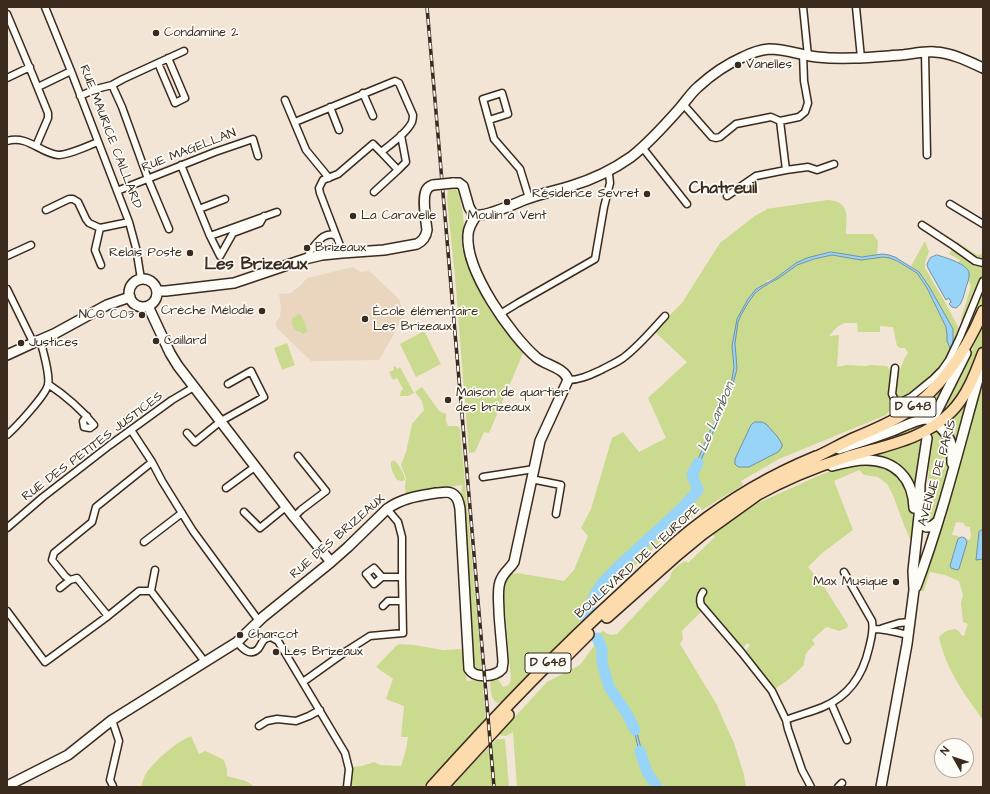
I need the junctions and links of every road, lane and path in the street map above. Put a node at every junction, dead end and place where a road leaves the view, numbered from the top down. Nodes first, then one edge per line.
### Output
1 (45, 7) edge
2 (803, 7) edge
3 (856, 7) edge
4 (7, 14) edge
5 (184, 51) dead end
6 (924, 52) junction
7 (805, 55) junction
8 (168, 58) junction
9 (861, 58) junction
10 (158, 63) junction
11 (30, 67) junction
12 (983, 68) edge
13 (71, 71) junction
14 (7, 78) edge
15 (112, 85) junction
16 (38, 86) junction
17 (363, 93) junction
18 (80, 96) junction
19 (285, 100) dead end
20 (683, 104) junction
21 (330, 107) junction
22 (373, 116) dead end
23 (489, 120) junction
24 (780, 121) junction
25 (295, 122) junction
26 (339, 130) dead end
27 (401, 135) junction
28 (7, 141) edge
29 (98, 142) junction
30 (36, 146) junction
31 (642, 147) junction
32 (381, 152) junction
33 (927, 155) dead end
34 (258, 156) dead end
35 (834, 164) dead end
36 (181, 165) junction
37 (398, 170) junction
38 (608, 170) junction
39 (786, 170) junction
40 (148, 178) junction
41 (329, 178) junction
42 (117, 191) junction
43 (374, 192) dead end
44 (727, 196) dead end
45 (529, 198) junction
46 (225, 199) dead end
47 (687, 204) dead end
48 (950, 204) dead end
49 (199, 209) junction
50 (46, 210) dead end
51 (277, 212) dead end
52 (264, 216) junction
53 (476, 216) junction
54 (129, 222) junction
55 (983, 224) edge
56 (922, 225) dead end
57 (100, 228) junction
58 (169, 229) dead end
59 (210, 236) junction
60 (336, 236) junction
61 (31, 244) dead end
62 (342, 253) junction
63 (7, 256) edge
64 (310, 258) junction
65 (983, 263) edge
66 (101, 265) dead end
67 (141, 279) junction
68 (983, 281) edge
69 (7, 289) edge
70 (157, 291) junction
71 (130, 296) junction
72 (148, 306) junction
73 (983, 311) edge
74 (500, 314) junction
75 (665, 316) dead end
76 (978, 322) junction
77 (36, 341) junction
78 (983, 354) edge
79 (7, 355) edge
80 (983, 363) edge
81 (895, 368) dead end
82 (568, 380) junction
83 (981, 380) edge
84 (48, 384) junction
85 (228, 384) dead end
86 (194, 387) junction
87 (264, 397) junction
88 (269, 403) dead end
89 (87, 416) dead end
90 (936, 420) junction
91 (221, 421) junction
92 (131, 430) junction
93 (187, 433) dead end
94 (7, 435) edge
95 (927, 438) dead end
96 (298, 456) dead end
97 (816, 457) junction
98 (152, 462) junction
99 (256, 466) junction
100 (534, 469) junction
101 (951, 474) junction
102 (483, 477) dead end
103 (531, 479) junction
104 (226, 488) dead end
105 (755, 496) junction
106 (287, 506) junction
107 (387, 509) junction
108 (244, 512) dead end
109 (182, 513) junction
110 (556, 514) dead end
111 (919, 516) junction
112 (294, 517) junction
113 (937, 522) junction
114 (7, 528) edge
115 (917, 533) junction
116 (144, 542) dead end
117 (331, 562) junction
118 (156, 570) dead end
119 (844, 572) dead end
120 (382, 577) dead end
121 (402, 577) junction
122 (70, 580) junction
123 (60, 588) dead end
124 (914, 590) junction
125 (151, 591) junction
126 (703, 592) dead end
127 (402, 600) junction
128 (383, 606) dead end
129 (7, 611) edge
130 (108, 616) junction
131 (9, 619) edge
132 (259, 621) junction
133 (910, 622) junction
134 (873, 629) junction
135 (881, 629) junction
136 (908, 635) junction
137 (237, 642) junction
138 (205, 662) junction
139 (303, 682) junction
140 (831, 703) junction
141 (320, 710) junction
142 (112, 720) junction
143 (786, 720) junction
144 (258, 726) dead end
145 (847, 740) dead end
146 (7, 786) edge
147 (113, 786) dead end
148 (346, 787) edge
149 (432, 787) edge
150 (442, 787) edge
151 (811, 787) edge
152 (881, 787) edge

1 - 13 street, RUE MAURICE CAILLARD
2 - 7 street
3 - 9 street
4 - 11 street
5 - 8 street
6 - 9 street
6 - 12 street
6 - 33 street
7 - 9 street
7 - 20 street
7 - 24 street
8 - 10 street
8 - 10 street
10 - 15 street
11 - 14 street
11 - 16 street
13 - 16 street
13 - 18 street, RUE MAURICE CAILLARD
15 - 18 street
15 - 40 street
16 - 30 street
17 - 21 street
17 - 22 street
17 - 27 street
18 - 29 street, RUE MAURICE CAILLARD
19 - 25 street
20 - 24 street
20 - 31 street
21 - 25 street
21 - 26 street
23 - 23 street
23 - 45 street
24 - 39 street
25 - 41 street
27 - 32 street
27 - 37 street
28 - 30 street
29 - 30 street
29 - 42 street, RUE MAURICE CAILLARD
31 - 38 street
31 - 47 street
32 - 37 street
32 - 41 street
34 - 36 street, RUE MAGELLAN
35 - 39 street
36 - 40 street, RUE MAGELLAN
36 - 49 street
37 - 43 street
38 - 45 street
38 - 74 street
39 - 44 street
40 - 42 street, RUE MAGELLAN
40 - 58 street
41 - 60 street
42 - 54 street, RUE MAURICE CAILLARD
45 - 53 street
46 - 49 street
48 - 55 street
49 - 59 street
50 - 57 street
51 - 52 street
52 - 59 street
52 - 59 street
53 - 62 street, bridge
53 - 74 street
54 - 57 street
54 - 67 street, RUE MAURICE CAILLARD
56 - 65 street
57 - 66 street
60 - 62 street
60 - 64 street
61 - 63 street
62 - 64 street
64 - 70 street
67 - 70 street
67 - 71 street
68 - 81 street
69 - 77 street
70 - 72 street
71 - 72 street
71 - 77 street
72 - 86 street
73 - 76 main road, AVENUE DE PARIS / D 648
74 - 82 street
75 - 82 street
76 - 90 street, AVENUE DE PARIS / D 648
76 - 97 main road, BOULEVARD DE L'EUROPE / D 648
77 - 79 street
77 - 84 street
78 - 90 main road, BOULEVARD DE L'EUROPE / D 648
80 - 83 street, AVENUE DE PARIS
82 - 100 street
83 - 101 street, AVENUE DE PARIS
84 - 89 street
84 - 94 street
85 - 87 street
86 - 91 street
86 - 92 street, RUE DES PETITES JUSTICES
87 - 88 street
87 - 91 street
90 - 97 street
90 - 101 street
90 - 105 main road, BOULEVARD DE L'EUROPE / D 648
91 - 93 street
91 - 99 street
92 - 98 street
92 - 114 street, RUE DES PETITES JUSTICES
95 - 111 street, AVENUE DE PARIS
96 - 112 street
97 - 149 highway, BOULEVARD DE L'EUROPE / D 648
98 - 109 street
98 - 122 street
99 - 104 street
99 - 106 street
100 - 102 street
100 - 103 street
101 - 113 street, AVENUE DE PARIS
103 - 107 street, RUE DES BRIZEAUX
103 - 110 street
105 - 115 street
105 - 150 highway, BOULEVARD DE L'EUROPE / D 648
106 - 108 street
106 - 112 street
107 - 117 street, RUE DES BRIZEAUX
107 - 121 street
109 - 116 street
109 - 132 street
111 - 113 street
111 - 115 street, AVENUE DE PARIS
112 - 117 street
113 - 124 street, AVENUE DE PARIS
115 - 124 street, AVENUE DE PARIS
117 - 132 street, RUE DES BRIZEAUX
118 - 125 street
119 - 134 street
120 - 121 street
121 - 127 street
122 - 123 street
122 - 130 street
124 - 133 street, AVENUE DE PARIS
125 - 130 street
125 - 138 street
126 - 143 street
127 - 128 street
127 - 139 street
129 - 131 street
130 - 131 street
132 - 137 street, RUE DES BRIZEAUX
133 - 135 street
133 - 136 street, AVENUE DE PARIS
134 - 135 street
134 - 140 street
135 - 136 street
136 - 152 street, AVENUE DE PARIS
137 - 138 street, RUE DES BRIZEAUX
137 - 139 street
138 - 142 street, RUE DES BRIZEAUX
139 - 141 street
140 - 143 street
140 - 145 street
141 - 144 street
141 - 148 street
142 - 146 street, RUE DES BRIZEAUX
142 - 147 street
143 - 151 street

